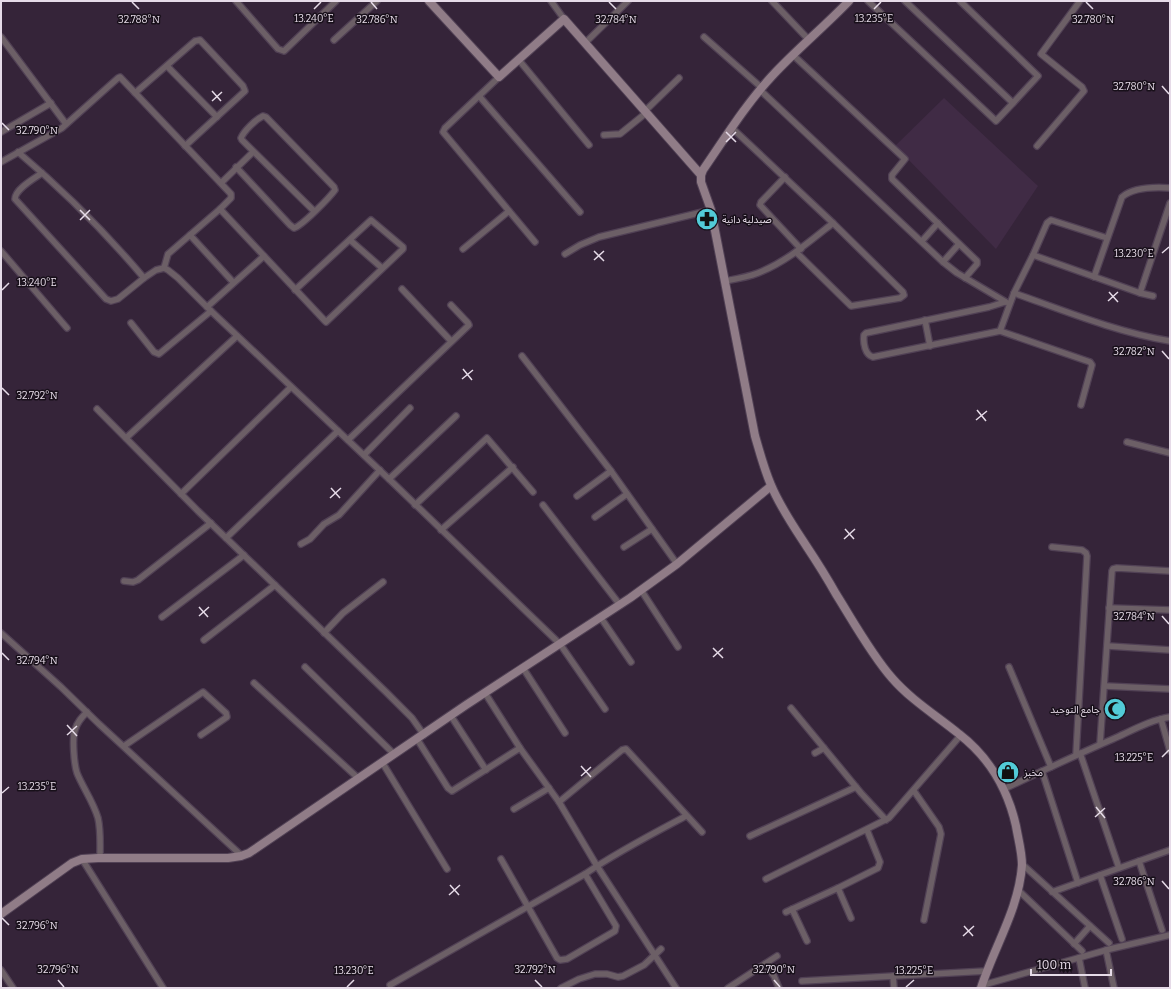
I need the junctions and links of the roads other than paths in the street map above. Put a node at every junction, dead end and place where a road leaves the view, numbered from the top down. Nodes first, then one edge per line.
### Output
1 (236, 1) edge
2 (336, 1) edge
3 (378, 1) edge
4 (429, 1) edge
5 (551, 1) edge
6 (628, 1) edge
7 (772, 1) edge
8 (848, 1) edge
9 (868, 1) edge
10 (905, 1) edge
11 (960, 1) edge
12 (1080, 1) edge
13 (564, 19) junction
14 (1, 37) edge
15 (704, 37) dead end
16 (334, 40) dead end
17 (808, 40) junction
18 (585, 43) junction
19 (793, 55) junction
20 (518, 60) junction
21 (167, 66) junction
22 (499, 77) junction
23 (679, 78) dead end
24 (761, 89) junction
25 (135, 93) junction
26 (479, 96) junction
27 (51, 103) junction
28 (1013, 103) junction
29 (645, 112) junction
30 (217, 117) junction
31 (66, 124) junction
32 (732, 128) junction
33 (1, 132) edge
34 (604, 134) dead end
35 (589, 145) dead end
36 (185, 146) junction
37 (1037, 146) dead end
38 (18, 152) junction
39 (253, 152) junction
40 (1, 162) edge
41 (236, 168) junction
42 (42, 173) junction
43 (701, 175) junction
44 (785, 177) junction
45 (220, 183) junction
46 (1170, 188) edge
47 (1170, 203) edge
48 (220, 209) junction
49 (711, 210) junction
50 (314, 211) junction
51 (509, 211) junction
52 (580, 212) dead end
53 (833, 223) junction
54 (938, 224) junction
55 (190, 235) junction
56 (1107, 238) junction
57 (350, 240) junction
58 (922, 241) junction
59 (535, 242) dead end
60 (959, 244) junction
61 (463, 249) dead end
62 (798, 250) junction
63 (1, 251) edge
64 (565, 254) dead end
65 (1033, 255) junction
66 (264, 256) junction
67 (943, 262) junction
68 (164, 268) junction
69 (382, 268) junction
70 (1094, 277) junction
71 (144, 278) junction
72 (965, 278) junction
73 (725, 281) junction
74 (233, 282) junction
75 (402, 289) dead end
76 (296, 290) junction
77 (1014, 293) junction
78 (1140, 293) junction
79 (1153, 296) dead end
80 (1007, 303) junction
81 (451, 305) dead end
82 (209, 309) junction
83 (925, 320) junction
84 (131, 323) dead end
85 (66, 328) dead end
86 (1000, 331) junction
87 (237, 336) junction
88 (1170, 341) edge
89 (451, 342) junction
90 (930, 346) junction
91 (522, 356) dead end
92 (291, 387) junction
93 (1081, 405) dead end
94 (410, 408) dead end
95 (97, 409) dead end
96 (456, 416) dead end
97 (338, 431) junction
98 (126, 438) junction
99 (348, 440) junction
100 (1128, 442) dead end
101 (1170, 453) edge
102 (364, 455) junction
103 (513, 467) junction
104 (380, 470) junction
105 (611, 472) junction
106 (389, 479) junction
107 (771, 486) junction
108 (533, 492) dead end
109 (181, 494) junction
110 (627, 494) junction
111 (577, 496) dead end
112 (415, 505) junction
113 (543, 505) dead end
114 (596, 517) dead end
115 (211, 523) junction
116 (652, 529) junction
117 (442, 530) junction
118 (226, 538) junction
119 (301, 544) dead end
120 (624, 547) dead end
121 (1052, 547) dead end
122 (244, 555) junction
123 (677, 564) junction
124 (1170, 571) edge
125 (124, 581) dead end
126 (383, 582) dead end
127 (275, 585) junction
128 (641, 590) junction
129 (620, 605) junction
130 (1109, 608) junction
131 (1170, 610) edge
132 (162, 617) dead end
133 (601, 618) junction
134 (1, 633) edge
135 (324, 633) junction
136 (204, 640) dead end
137 (560, 644) junction
138 (1108, 646) junction
139 (678, 647) dead end
140 (1170, 650) edge
141 (631, 662) dead end
142 (305, 667) dead end
143 (1009, 667) dead end
144 (523, 668) junction
145 (254, 682) dead end
146 (1105, 686) junction
147 (1170, 689) edge
148 (484, 693) junction
149 (791, 708) dead end
150 (605, 709) dead end
151 (87, 712) junction
152 (451, 716) junction
153 (1170, 717) edge
154 (1161, 718) junction
155 (564, 733) dead end
156 (424, 734) junction
157 (201, 735) dead end
158 (961, 735) junction
159 (417, 740) junction
160 (1100, 744) junction
161 (124, 746) junction
162 (520, 748) junction
163 (824, 748) junction
164 (1170, 752) edge
165 (815, 753) dead end
166 (394, 754) junction
167 (1078, 754) junction
168 (382, 762) junction
169 (1051, 767) junction
170 (486, 770) junction
171 (1042, 771) junction
172 (358, 778) junction
173 (856, 787) junction
174 (549, 788) junction
175 (1004, 789) junction
176 (914, 791) junction
177 (559, 802) junction
178 (514, 809) dead end
179 (686, 816) junction
180 (886, 820) junction
181 (866, 830) junction
182 (702, 832) dead end
183 (750, 836) dead end
184 (1170, 850) edge
185 (242, 856) junction
186 (100, 858) junction
187 (82, 859) junction
188 (501, 859) dead end
189 (1139, 861) junction
190 (1022, 864) junction
191 (597, 866) junction
192 (1119, 868) junction
193 (447, 869) dead end
194 (585, 874) junction
195 (1100, 875) junction
196 (766, 879) dead end
197 (1078, 883) junction
198 (838, 888) junction
199 (1018, 890) junction
200 (1052, 892) junction
201 (528, 906) junction
202 (792, 909) junction
203 (786, 912) dead end
204 (1, 914) edge
205 (851, 918) dead end
206 (924, 920) dead end
207 (1090, 926) junction
208 (1162, 930) dead end
209 (1170, 935) edge
210 (1122, 939) dead end
211 (807, 941) dead end
212 (1109, 943) dead end
213 (1074, 944) junction
214 (661, 949) dead end
215 (1106, 950) junction
216 (1082, 951) dead end
217 (655, 955) junction
218 (777, 956) dead end
219 (1079, 958) junction
220 (765, 964) junction
221 (1, 970) edge
222 (987, 971) junction
223 (893, 976) junction
224 (802, 981) dead end
225 (390, 985) dead end
226 (982, 986) edge
227 (13, 988) edge
228 (163, 988) edge
229 (561, 988) edge
230 (676, 988) edge
231 (728, 988) edge
232 (779, 988) edge
233 (894, 988) edge
234 (1085, 988) edge
235 (1114, 988) edge

1 - 2 street
3 - 16 street
4 - 22 street
5 - 13 street
6 - 18 street
7 - 17 street
8 - 17 street
9 - 28 street
10 - 28 street
11 - 28 street
12 - 37 street
13 - 18 street
13 - 20 street
14 - 27 street
15 - 24 street
17 - 19 street
18 - 29 street
19 - 24 street
19 - 54 street
20 - 22 street
20 - 35 street
21 - 25 street
21 - 30 street
21 - 30 street
22 - 26 street
23 - 29 street
24 - 32 street
24 - 58 street
25 - 31 street
25 - 36 street
26 - 51 street
26 - 52 street
27 - 31 street
27 - 33 street
29 - 34 street
29 - 43 street
30 - 36 street
31 - 38 street
32 - 43 street
32 - 44 street
36 - 45 street
38 - 40 street
38 - 42 street
39 - 41 street
39 - 50 street
39 - 50 street
41 - 45 street
41 - 50 street
42 - 71 street
42 - 71 street
43 - 49 street
44 - 53 street
44 - 62 street
45 - 48 street
46 - 56 street
47 - 78 street
48 - 55 street
48 - 66 street
49 - 64 street
49 - 73 street
51 - 59 street
51 - 61 street
53 - 62 street
53 - 62 street
54 - 58 street
54 - 60 street
55 - 68 street
55 - 74 street
56 - 65 street
56 - 70 street
57 - 69 street
57 - 69 street
57 - 76 street
58 - 67 street
60 - 67 street
60 - 72 street
62 - 73 street
63 - 85 street
65 - 70 street
65 - 77 street
66 - 74 street
66 - 76 street
67 - 72 street
68 - 71 street
68 - 82 street
69 - 76 street
70 - 78 street
72 - 80 street
73 - 107 street
74 - 82 street
75 - 89 street
77 - 80 street
77 - 88 street
78 - 79 street
80 - 83 street
80 - 86 street
81 - 89 street
82 - 84 street
82 - 87 street
83 - 90 street
83 - 90 street
86 - 90 street
86 - 93 street
87 - 92 street
87 - 98 street
89 - 99 street
91 - 105 street
92 - 97 street
92 - 109 street
94 - 102 street
95 - 98 street
96 - 106 street
97 - 99 street
97 - 118 street
98 - 109 street
99 - 102 street
100 - 101 street
102 - 104 street
103 - 108 street
103 - 112 street
103 - 117 street
104 - 106 street
104 - 119 street
105 - 110 street
105 - 111 street
106 - 112 street
107 - 123 street
107 - 158 street
109 - 115 street
110 - 114 street
110 - 116 street
112 - 117 street
113 - 129 street
115 - 118 street
115 - 125 street
116 - 120 street
116 - 123 street
117 - 137 street
118 - 122 street
121 - 167 street
122 - 127 street
122 - 132 street
123 - 128 street
124 - 130 street
126 - 135 street
127 - 135 street
127 - 136 street
128 - 129 street
128 - 139 street
129 - 133 street
130 - 131 street
130 - 138 street
133 - 137 street
133 - 141 street
134 - 151 street
135 - 156 street
137 - 144 street
137 - 150 street
138 - 140 street
138 - 146 street
142 - 166 street
143 - 169 street
144 - 148 street
144 - 155 street
145 - 172 street
146 - 147 street
146 - 160 street
148 - 152 street
148 - 162 street
149 - 163 street
151 - 161 street
151 - 186 street
152 - 156 street
152 - 170 street
153 - 154 street
154 - 160 street
154 - 164 street
156 - 159 street
157 - 161 street
158 - 175 street
158 - 176 street
159 - 166 street
159 - 170 street
160 - 167 street
161 - 185 street
162 - 170 street
162 - 174 street
163 - 165 street
163 - 173 street
166 - 168 street
167 - 169 street
167 - 192 street
168 - 172 street
168 - 193 street
169 - 171 street
171 - 175 street
171 - 197 street
172 - 185 street
173 - 180 street
173 - 183 street
174 - 177 street
174 - 178 street
175 - 190 street
176 - 180 street
176 - 206 street
177 - 179 street
177 - 191 street
179 - 182 street
179 - 191 street
180 - 181 street
181 - 196 street
181 - 198 street
184 - 189 street
185 - 186 street
186 - 187 street
187 - 204 street
187 - 228 street
188 - 201 street
189 - 192 street
189 - 208 street
190 - 199 street
190 - 200 street
191 - 194 street
191 - 217 street
192 - 195 street
194 - 201 street
194 - 201 street
195 - 197 street
195 - 210 street
197 - 200 street
198 - 202 street
198 - 205 street
199 - 213 street
199 - 222 street
200 - 207 street
201 - 225 street
202 - 203 street
202 - 211 street
207 - 212 street
207 - 213 street
209 - 215 street
213 - 216 street
214 - 217 street
215 - 219 street
215 - 235 street
217 - 229 street
217 - 230 street
218 - 220 street
219 - 226 street
219 - 234 street
220 - 231 street
220 - 232 street
221 - 227 street
222 - 223 street
222 - 226 street
223 - 224 street
223 - 233 street

